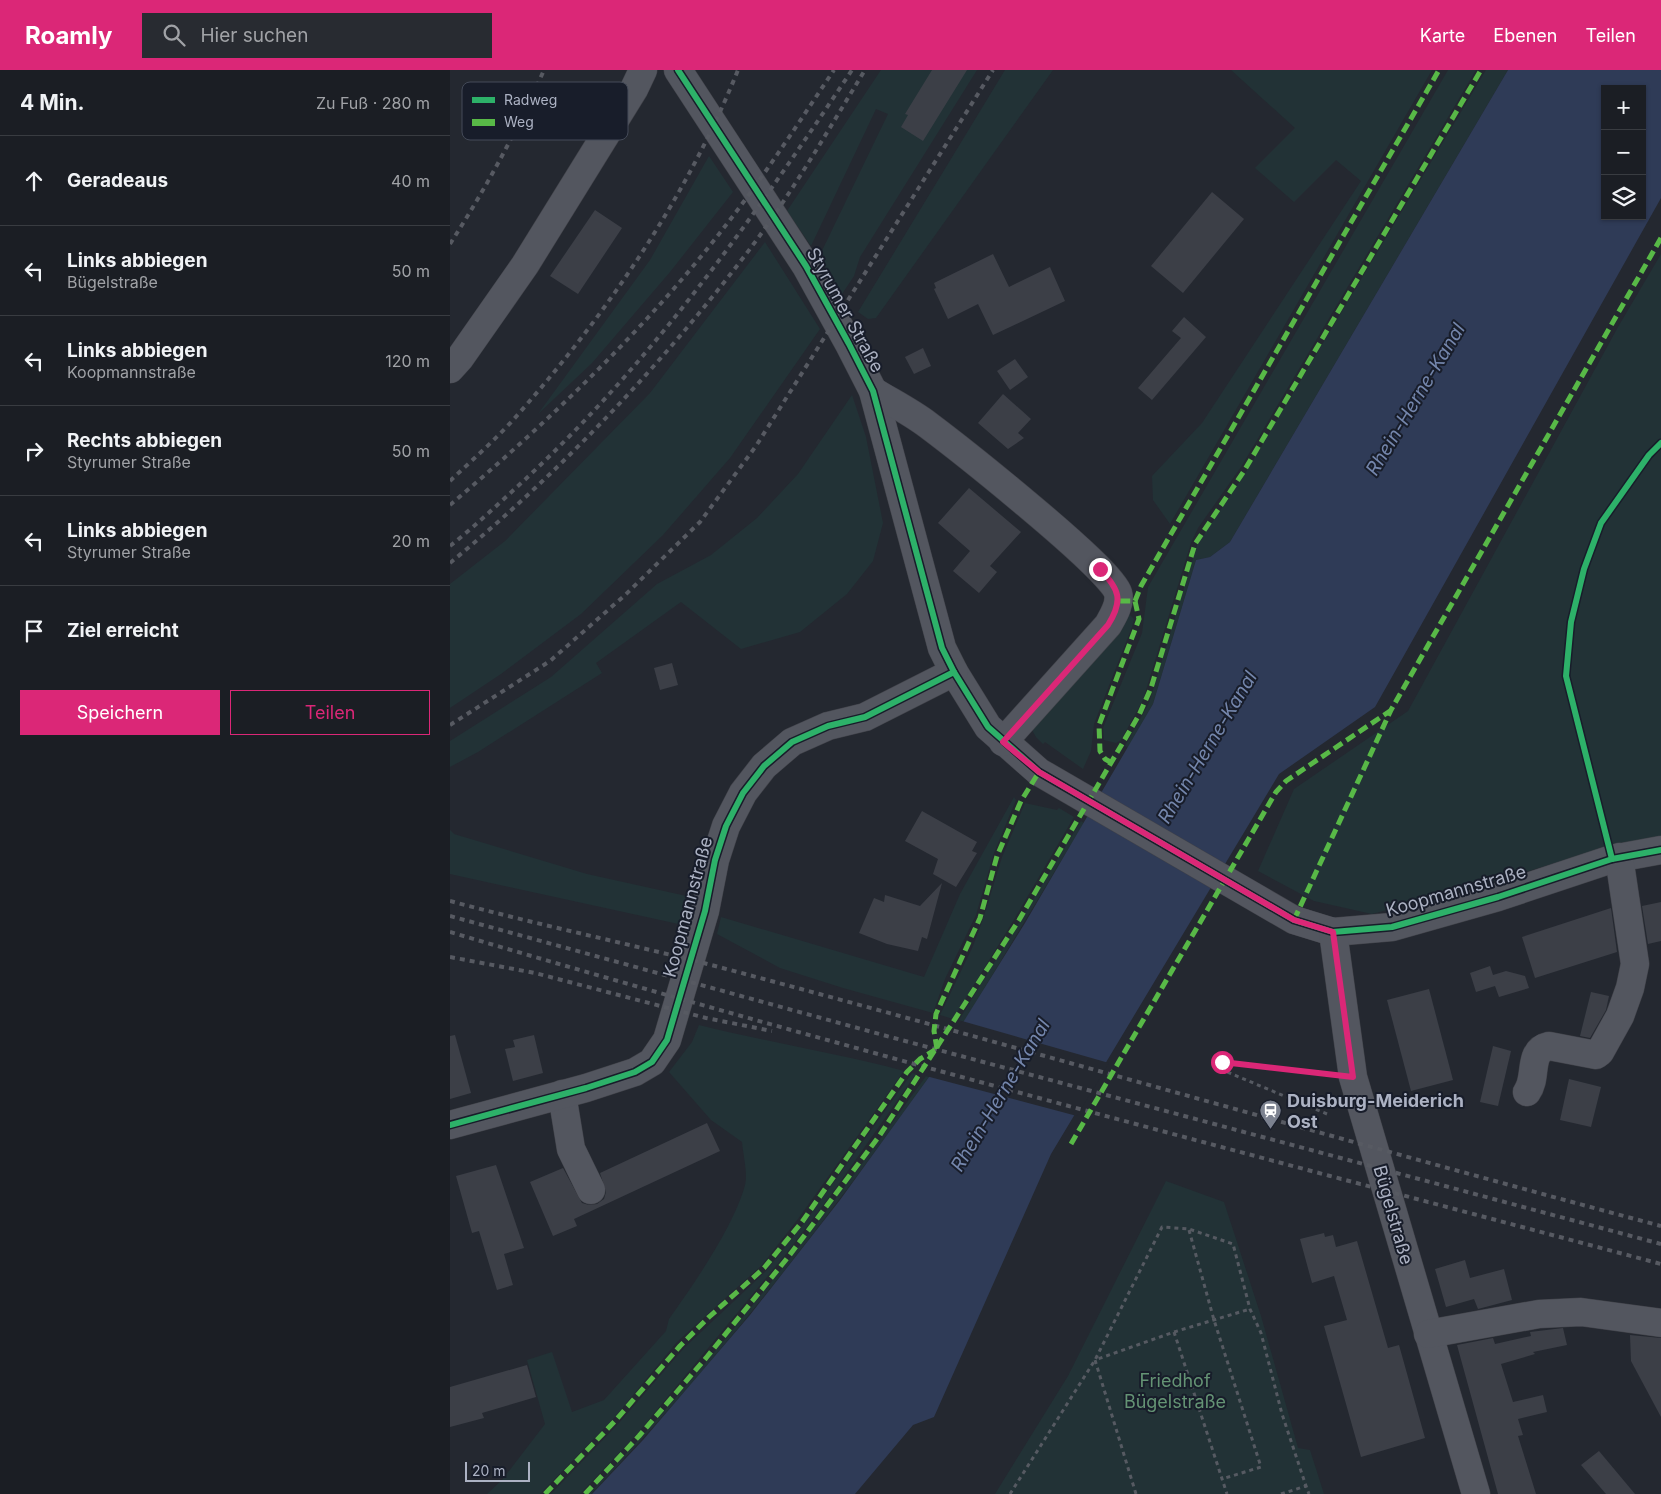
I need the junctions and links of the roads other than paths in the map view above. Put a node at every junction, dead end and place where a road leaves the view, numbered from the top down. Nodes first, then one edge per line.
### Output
1 (643, 70) edge
2 (678, 70) edge
3 (628, 99) edge
4 (603, 140) edge
5 (450, 369) edge
6 (872, 391) junction
7 (942, 648) joint
8 (954, 672) junction
9 (1003, 742) junction
10 (1661, 850) edge
11 (1619, 857) junction
12 (1333, 932) junction
13 (1527, 1092) dead end
14 (562, 1094) junction
15 (450, 1125) edge
16 (591, 1190) dead end
17 (1661, 1323) edge
18 (1428, 1334) junction
19 (1476, 1494) edge

1 - 3 street
2 - 6 street, Styrumer Straße
4 - 5 street
6 - 7 street, Styrumer Straße
6 - 9 street, Styrumer Straße
7 - 8 street, Koopmannstraße
8 - 9 street, Koopmannstraße
8 - 14 street, Koopmannstraße
9 - 12 street, Koopmannstraße
10 - 11 street, Koopmannstraße
11 - 12 street, Koopmannstraße
11 - 13 street
12 - 18 street, Bügelstraße
14 - 15 street, Koopmannstraße
14 - 16 street
17 - 18 street
18 - 19 street, Bügelstraße

